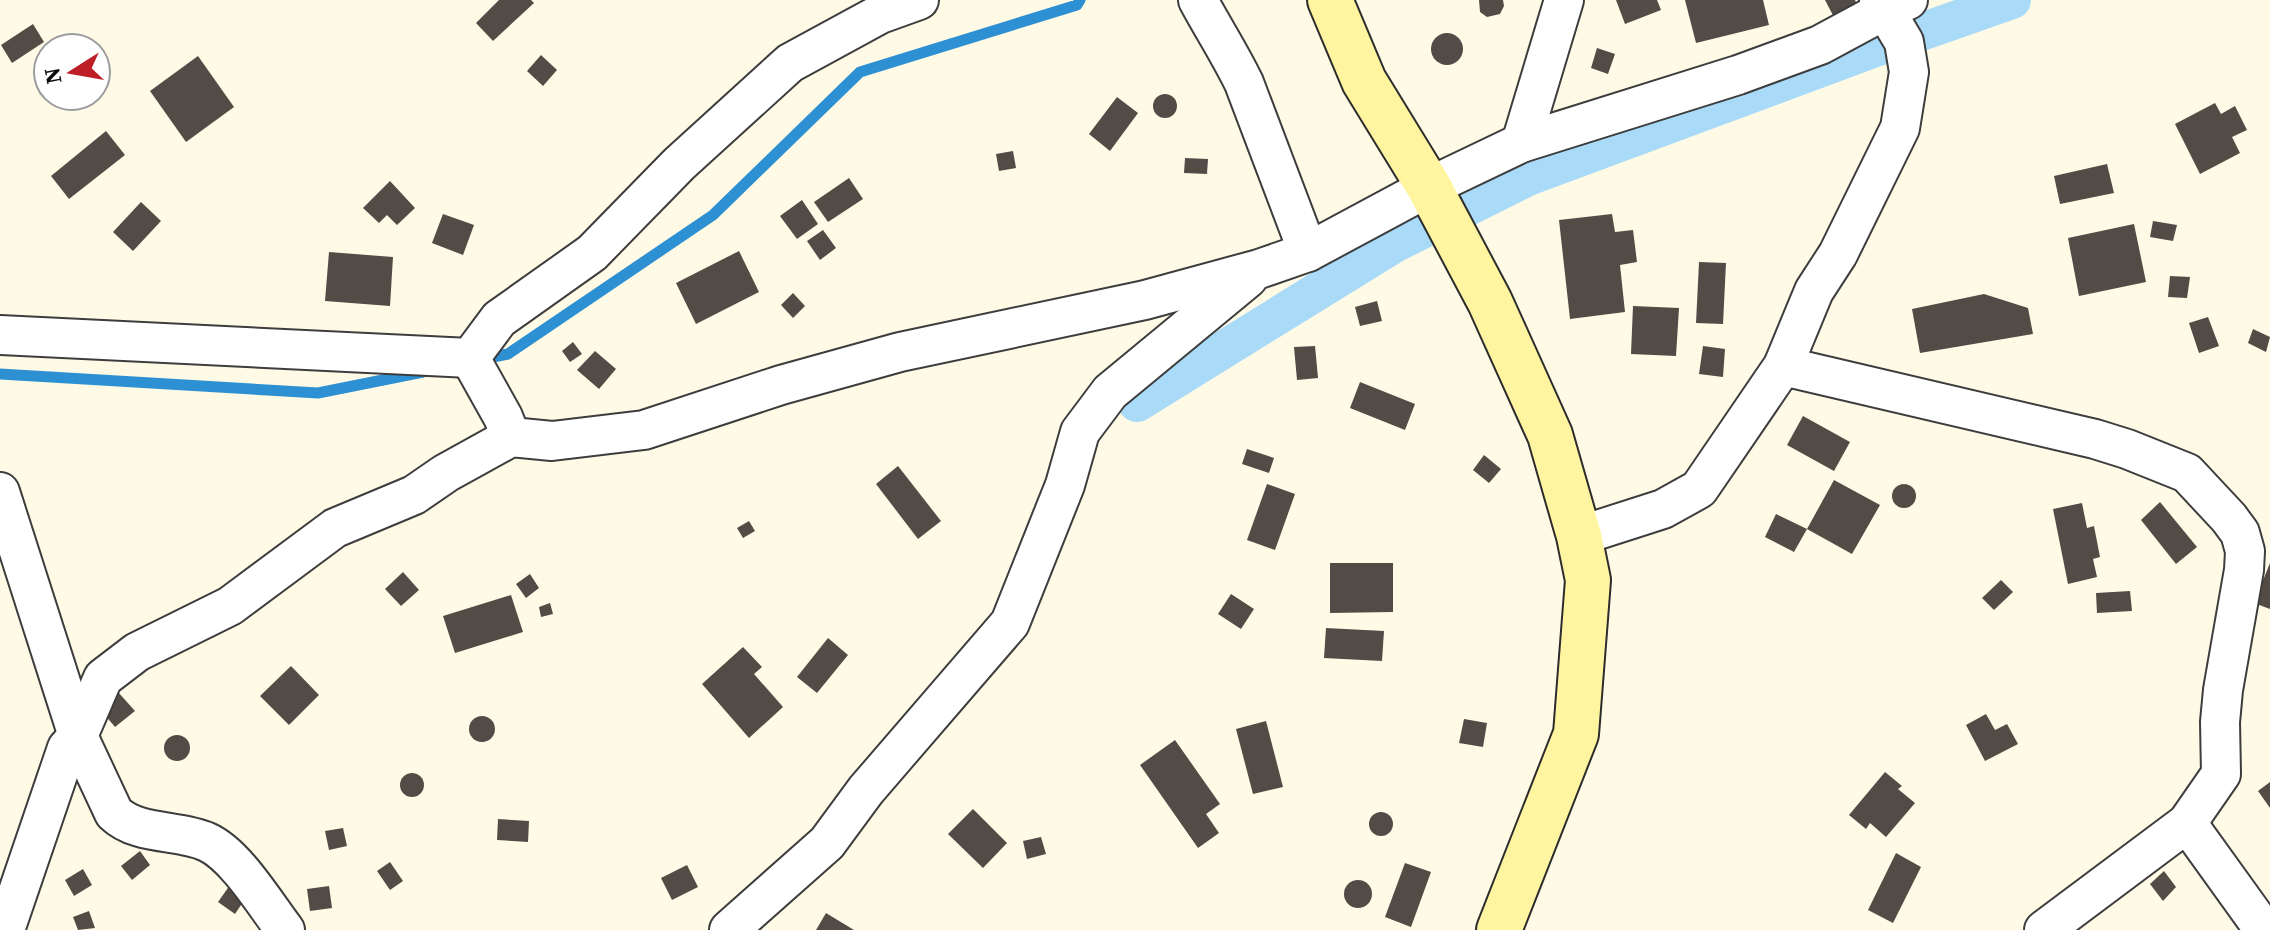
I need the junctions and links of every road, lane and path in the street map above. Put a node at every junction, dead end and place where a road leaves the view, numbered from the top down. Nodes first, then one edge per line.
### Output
1 (919, 0) edge
2 (1198, 0) edge
3 (1330, 0) edge
4 (1564, 0) edge
5 (1890, 3) edge
6 (1521, 143) junction
7 (1429, 187) junction
8 (1308, 252) junction
9 (1259, 269) junction
10 (0, 335) edge
11 (470, 358) junction
12 (1783, 366) junction
13 (501, 415) junction
14 (0, 492) edge
15 (1579, 536) junction
16 (78, 736) junction
17 (2187, 823) junction
18 (5, 930) edge
19 (285, 930) edge
20 (729, 930) edge
21 (1499, 930) edge
22 (2044, 930) edge
23 (2264, 930) edge

1 - 11 street
2 - 8 street
3 - 7 street
4 - 6 street
5 - 6 street
5 - 12 street
6 - 7 street
7 - 8 street
7 - 15 street
8 - 9 street
9 - 13 street
9 - 20 street
10 - 11 street
11 - 13 street
12 - 15 street
12 - 17 street
13 - 16 street
14 - 16 street
15 - 21 street
16 - 18 street
16 - 19 street
17 - 22 street
17 - 23 street

